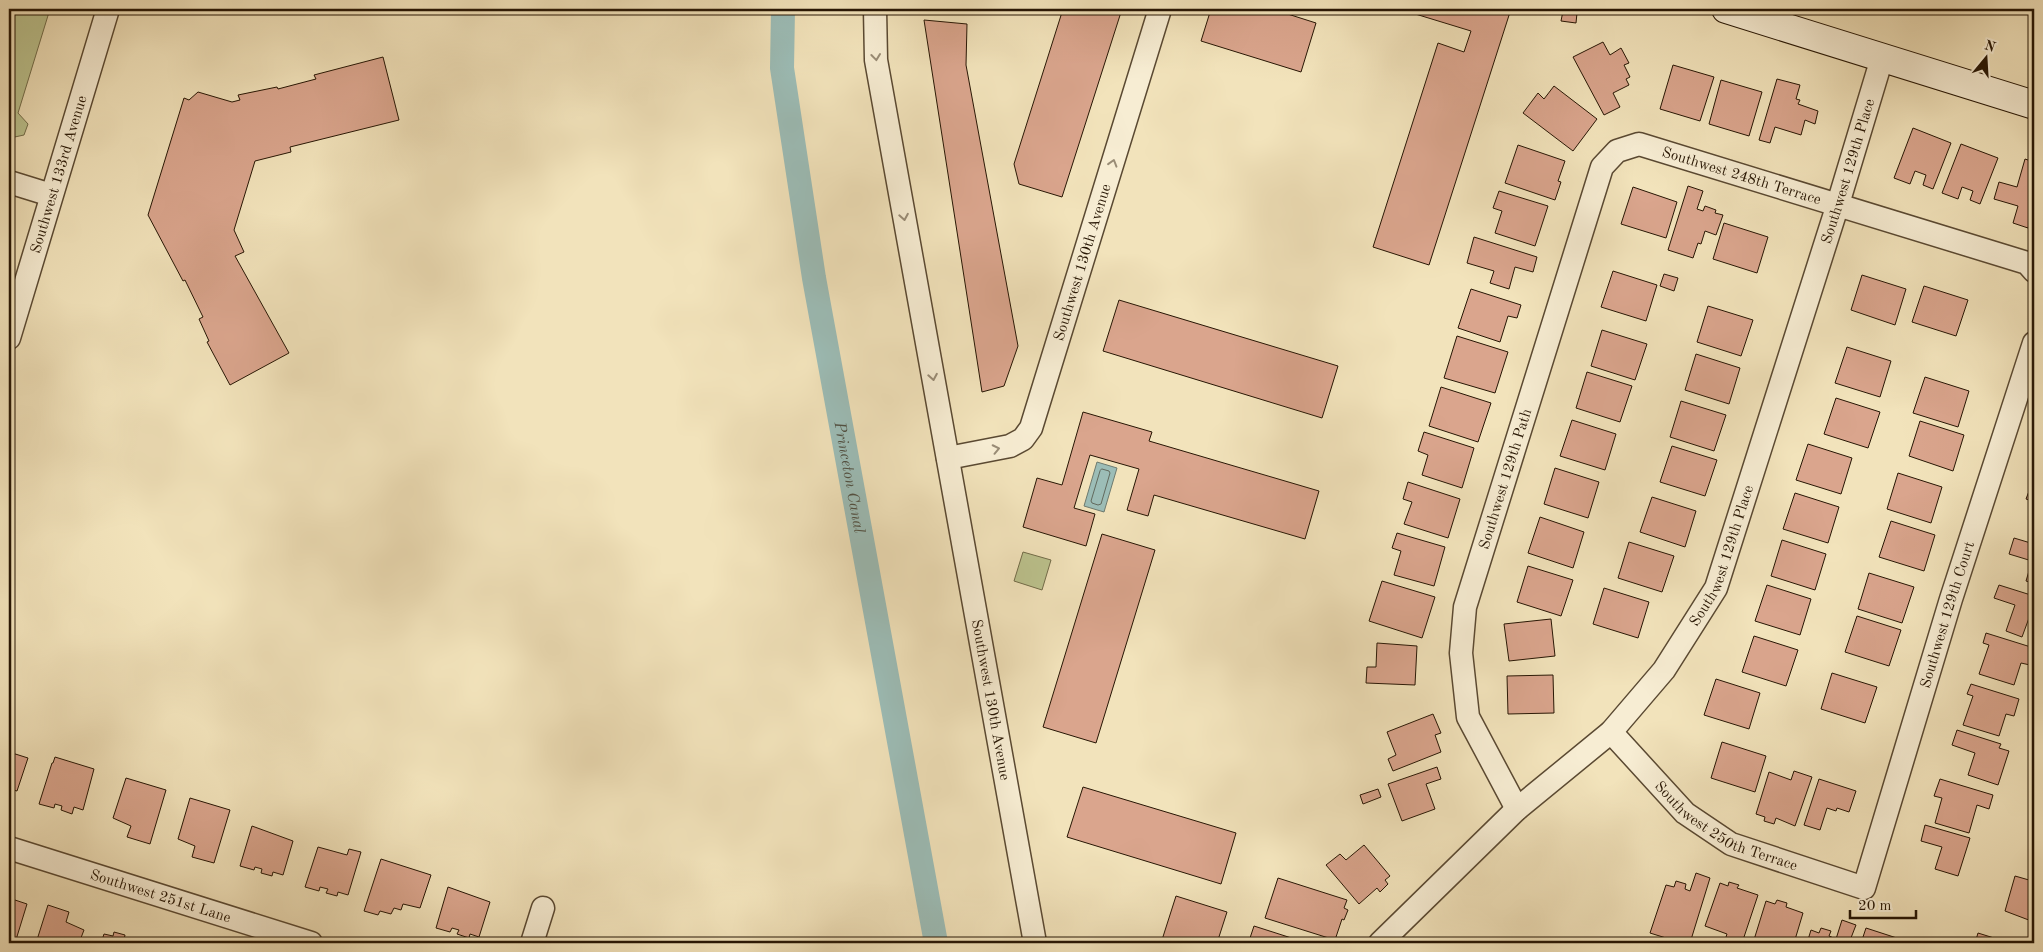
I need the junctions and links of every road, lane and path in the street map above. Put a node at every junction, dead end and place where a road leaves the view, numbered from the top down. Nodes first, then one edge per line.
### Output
1 (108, 9) edge
2 (875, 9) edge
3 (1160, 9) edge
4 (1726, 9) edge
5 (1882, 58) junction
6 (2034, 105) edge
7 (1617, 151) joint
8 (9, 182) edge
9 (51, 195) junction
10 (1838, 204) junction
11 (2034, 271) edge
12 (12, 313) edge
13 (9, 338) edge
14 (2034, 342) edge
15 (948, 458) junction
16 (1611, 732) junction
17 (1517, 809) junction
18 (9, 848) edge
19 (1864, 888) joint
20 (543, 908) dead end
21 (1403, 936) edge
22 (311, 943) edge
23 (532, 943) edge
24 (1035, 943) edge
25 (1380, 943) edge

1 - 9 street, Southwest 133rd Avenue
2 -> 15 street, Southwest 130th Avenue
15 -> 3 street, Southwest 130th Avenue
4 - 5 street
5 - 6 street
5 - 10 street, Southwest 129th Place
7 - 10 street, Southwest 248th Terrace
7 - 17 street, Southwest 129th Path
8 - 9 street
9 - 12 street, Southwest 133rd Avenue
10 - 11 street, Southwest 248th Terrace
10 - 16 street, Southwest 129th Place
12 - 13 street, Southwest 133rd Avenue
14 - 19 street, Southwest 129th Court
15 - 24 street, Southwest 130th Avenue
16 - 17 street, Southwest 129th Place
16 - 19 street, Southwest 250th Terrace
17 - 21 street, Southwest 129th Place
18 - 22 street, Southwest 251st Lane
20 - 23 street
21 - 25 street, Southwest 129th Place

